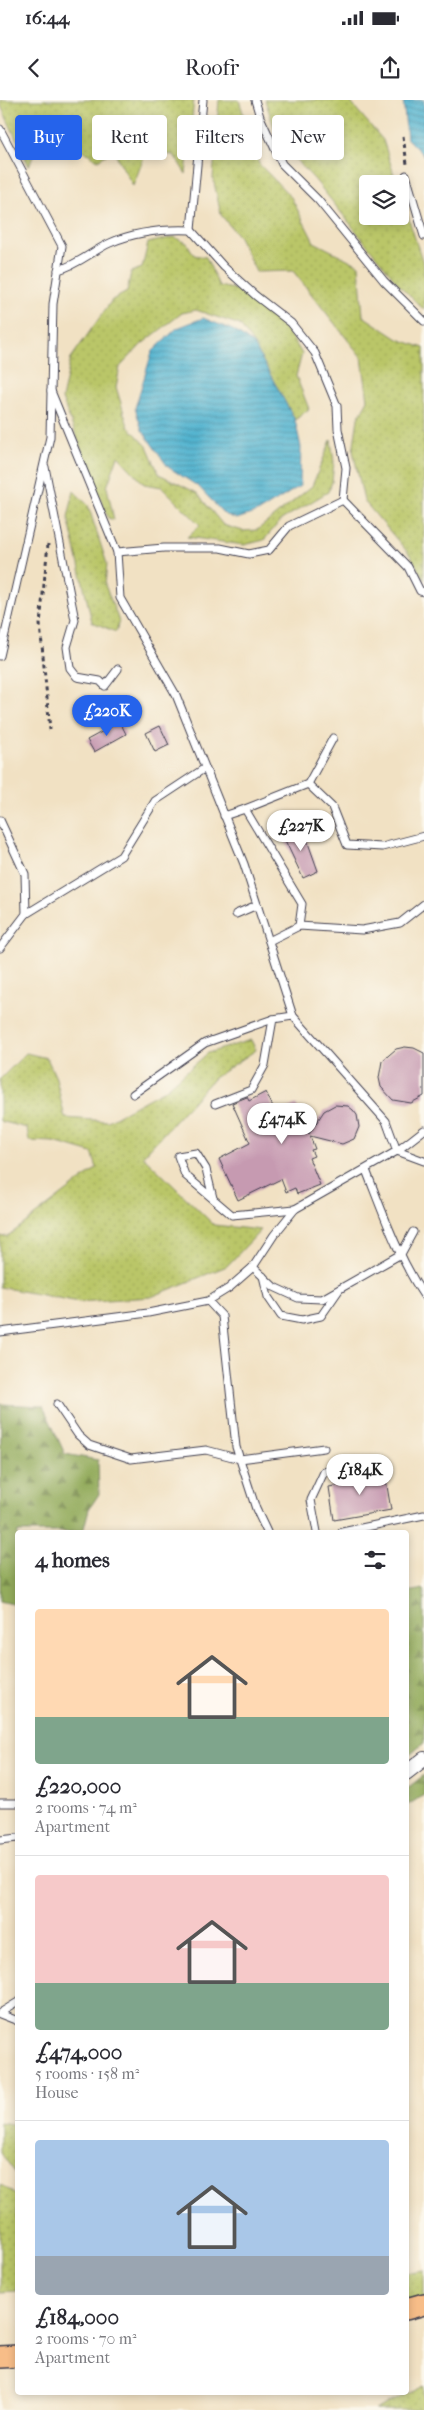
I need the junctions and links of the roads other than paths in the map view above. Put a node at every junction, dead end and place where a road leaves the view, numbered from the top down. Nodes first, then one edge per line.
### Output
1 (203, 100) edge
2 (256, 100) edge
3 (0, 129) edge
4 (409, 185) edge
5 (191, 230) junction
6 (424, 236) edge
7 (58, 270) junction
8 (424, 321) edge
9 (51, 391) junction
10 (44, 464) junction
11 (343, 500) junction
12 (117, 552) junction
13 (424, 592) edge
14 (0, 656) edge
15 (118, 669) dead end
16 (333, 738) dead end
17 (205, 768) junction
18 (308, 784) junction
19 (245, 809) junction
20 (224, 816) junction
21 (0, 820) edge
22 (424, 836) edge
23 (424, 904) edge
24 (257, 905) junction
25 (26, 914) junction
26 (236, 914) dead end
27 (299, 926) junction
28 (269, 941) junction
29 (0, 948) edge
30 (293, 1016) junction
31 (273, 1019) junction
32 (134, 1094) dead end
33 (215, 1104) dead end
34 (424, 1130) edge
35 (398, 1151) junction
36 (424, 1161) edge
37 (366, 1170) junction
38 (213, 1198) junction
39 (295, 1209) junction
40 (414, 1232) dead end
41 (401, 1254) junction
42 (253, 1267) junction
43 (263, 1276) junction
44 (340, 1287) junction
45 (424, 1296) edge
46 (208, 1301) junction
47 (0, 1332) edge
48 (57, 1404) dead end
49 (324, 1448) dead end
50 (240, 1459) junction
51 (356, 1465) dead end
52 (424, 1515) edge
53 (265, 1530) edge
54 (317, 1530) edge
55 (352, 1530) edge
56 (424, 1759) edge
57 (409, 1771) edge
58 (0, 1803) edge
59 (15, 1803) edge
60 (15, 1838) edge
61 (0, 1840) edge
62 (15, 2004) edge
63 (0, 2013) edge
64 (15, 2020) edge
65 (424, 2304) edge
66 (409, 2308) edge
67 (15, 2356) edge
68 (0, 2357) edge

1 - 5 lane
2 - 8 lane
3 - 7 lane
4 - 6 lane
5 - 7 lane
5 - 11 lane
7 - 9 lane
9 - 10 lane
9 - 12 lane
10 - 14 lane
10 - 15 lane
11 - 12 lane
11 - 13 lane
12 - 17 lane
16 - 18 lane
17 - 20 lane
17 - 25 lane
18 - 19 lane
18 - 22 lane
19 - 20 lane
19 - 27 lane
20 - 24 lane
21 - 25 lane
23 - 27 lane
24 - 26 lane
24 - 28 lane
25 - 29 lane
27 - 28 lane
28 - 30 lane
30 - 31 lane
30 - 35 lane
31 - 32 lane
31 - 33 lane
34 - 35 lane
35 - 36 lane
35 - 37 lane
37 - 39 lane
37 - 41 lane
38 - 38 lane
38 - 39 lane
39 - 42 lane
40 - 41 lane
41 - 44 lane
41 - 45 lane
42 - 43 lane
42 - 46 lane
43 - 44 lane
43 - 44 lane
46 - 47 lane
46 - 50 lane
48 - 50 lane
49 - 50 lane
50 - 53 lane
51 - 54 lane
52 - 55 lane
56 - 57 street
58 - 59 lane
60 - 61 lane
62 - 63 lane
63 - 64 lane
65 - 66 main road
67 - 68 main road

